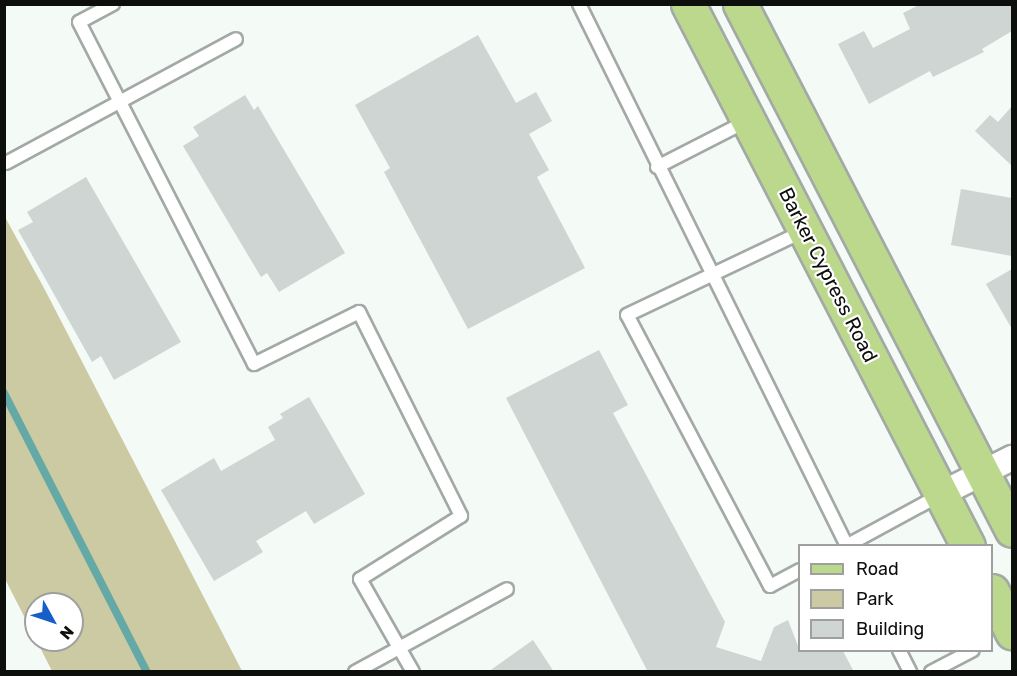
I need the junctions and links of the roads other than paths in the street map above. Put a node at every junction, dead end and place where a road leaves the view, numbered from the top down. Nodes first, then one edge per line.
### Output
1 (113, 4) edge
2 (579, 4) edge
3 (688, 4) edge
4 (741, 4) edge
5 (236, 39) dead end
6 (121, 104) junction
7 (792, 105) junction
8 (748, 121) junction
9 (6, 163) edge
10 (657, 167) junction
11 (805, 230) junction
12 (710, 276) junction
13 (1012, 458) edge
14 (983, 473) junction
15 (942, 494) junction
16 (1012, 530) edge
17 (845, 544) edge
18 (848, 544) edge
19 (967, 544) edge
20 (798, 571) edge
21 (507, 589) dead end
22 (993, 593) edge
23 (1009, 633) edge
24 (400, 648) junction
25 (900, 652) edge
26 (970, 652) edge
27 (355, 672) edge
28 (413, 672) edge
29 (910, 672) edge
30 (931, 672) edge

1 - 6 lane
2 - 10 lane
3 - 8 main road, Barker Cypress Road
4 - 7 main road
5 - 6 lane
6 - 9 lane
6 - 24 lane
7 - 8 main road
7 - 14 main road
8 - 10 lane
8 - 11 main road, Barker Cypress Road
10 - 12 lane
11 - 12 lane
11 - 15 main road, Barker Cypress Road
12 - 17 lane
12 - 20 lane
13 - 14 street
14 - 15 street
14 - 16 main road
15 - 18 lane
15 - 19 main road, Barker Cypress Road
21 - 24 lane
22 - 23 main road
24 - 27 lane
24 - 28 lane
25 - 29 lane
26 - 30 lane

